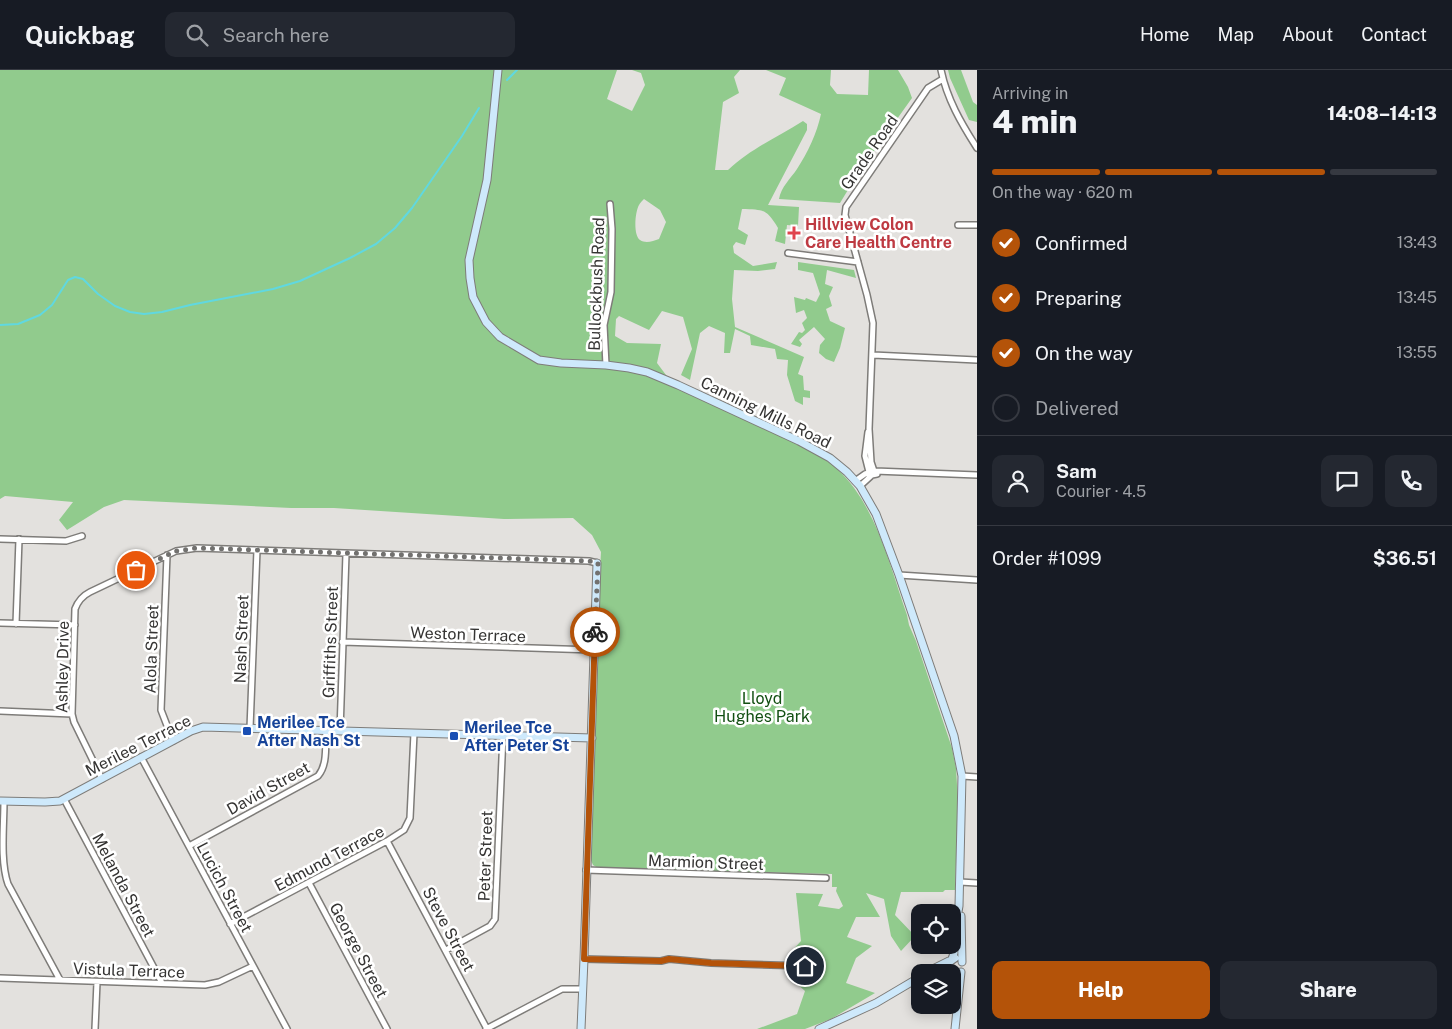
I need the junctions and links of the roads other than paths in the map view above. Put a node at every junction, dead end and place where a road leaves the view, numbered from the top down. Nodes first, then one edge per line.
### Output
1 (498, 70) edge
2 (941, 70) edge
3 (943, 79) junction
4 (977, 148) edge
5 (610, 204) dead end
6 (958, 225) dead end
7 (977, 225) edge
8 (788, 253) dead end
9 (858, 262) junction
10 (873, 355) junction
11 (977, 360) edge
12 (606, 365) junction
13 (873, 473) junction
14 (977, 474) edge
15 (857, 483) junction
16 (82, 536) dead end
17 (0, 539) edge
18 (19, 539) junction
19 (257, 550) junction
20 (346, 554) junction
21 (167, 556) junction
22 (598, 563) joint
23 (899, 575) junction
24 (977, 580) edge
25 (0, 623) edge
26 (16, 624) junction
27 (75, 625) junction
28 (342, 642) junction
29 (594, 650) junction
30 (0, 712) edge
31 (72, 714) junction
32 (250, 728) junction
33 (326, 731) junction
34 (340, 731) junction
35 (414, 733) junction
36 (503, 735) junction
37 (592, 738) junction
38 (173, 741) junction
39 (141, 757) junction
40 (962, 776) junction
41 (977, 777) edge
42 (102, 779) junction
43 (64, 799) junction
44 (2, 801) edge
45 (387, 841) junction
46 (189, 846) junction
47 (586, 870) junction
48 (826, 878) dead end
49 (960, 882) junction
50 (309, 883) junction
51 (977, 883) edge
52 (8, 884) junction
53 (0, 887) edge
54 (959, 904) edge
55 (230, 924) junction
56 (961, 943) edge
57 (446, 950) junction
58 (953, 954) edge
59 (584, 959) junction
60 (950, 960) junction
61 (962, 962) junction
62 (941, 964) edge
63 (948, 964) edge
64 (253, 966) junction
65 (805, 966) dead end
66 (961, 972) edge
67 (0, 978) edge
68 (60, 980) junction
69 (97, 982) junction
70 (162, 983) junction
71 (911, 984) edge
72 (582, 989) junction
73 (95, 1029) edge
74 (287, 1029) edge
75 (387, 1029) edge
76 (486, 1029) edge
77 (581, 1029) edge
78 (819, 1029) edge

1 - 12 main road, Canning Mills Road
2 - 3 street
3 - 4 street
3 - 9 street, Grade Road
5 - 12 street, Bullockbush Road
6 - 7 street
8 - 9 street
9 - 10 street, Grade Road
10 - 11 street
10 - 13 street, Grade Road
12 - 15 main road, Canning Mills Road
13 - 14 street
13 - 15 street
15 - 23 main road, Canning Mills Road
16 - 18 street
17 - 18 street
18 - 26 street
19 - 20 street, Ashley Drive
19 - 21 street, Ashley Drive
19 - 32 street, Nash Street
20 - 22 street, Ashley Drive
20 - 28 street, Griffiths Street
21 - 27 street, Ashley Drive
21 - 38 street, Alola Street
22 - 29 main road
23 - 24 street
23 - 40 main road, Canning Mills Road
25 - 26 street
26 - 27 street
27 - 31 street, Ashley Drive
28 - 29 street, Weston Terrace
28 - 34 street, Griffiths Street
29 - 37 main road
30 - 31 street
31 - 42 street, Ashley Drive
32 - 33 main road, Merilee Terrace
32 - 38 main road, Merilee Terrace
33 - 34 main road, Merilee Terrace
33 - 46 street, David Street
34 - 35 main road, Merilee Terrace
35 - 36 main road, Merilee Terrace
35 - 45 street, Edmund Terrace
36 - 37 main road, Merilee Terrace
36 - 57 street, Peter Street
37 - 47 main road
38 - 39 main road, Merilee Terrace
39 - 42 main road, Merilee Terrace
39 - 46 street, Lucich Street
40 - 41 street
40 - 49 main road, Canning Mills Road
42 - 43 main road, Merilee Terrace
43 - 44 main road, Merilee Terrace
43 - 70 street, Melanda Street
44 - 52 street
45 - 50 street, Edmund Terrace
45 - 57 street, Steve Street
46 - 55 street, Lucich Street
47 - 48 street, Marmion Street
47 - 59 main road
49 - 51 street
49 - 54 main road, Canning Mills Road
50 - 55 street, Edmund Terrace
50 - 75 street, George Street
52 - 53 street
52 - 68 street
55 - 64 street, Lucich Street
56 - 61 main road, Canning Mills Road
57 - 76 street, Steve Street
58 - 60 main road, Canning Mills Road
59 - 65 street
59 - 72 main road
60 - 61 main road
60 - 62 main road
60 - 63 main road
61 - 66 main road
64 - 70 street, Vistula Terrace
64 - 74 street, Lucich Street
67 - 68 street, Vistula Terrace
68 - 69 street, Vistula Terrace
69 - 70 street, Vistula Terrace
69 - 73 street
71 - 78 main road
72 - 76 street
72 - 77 main road

